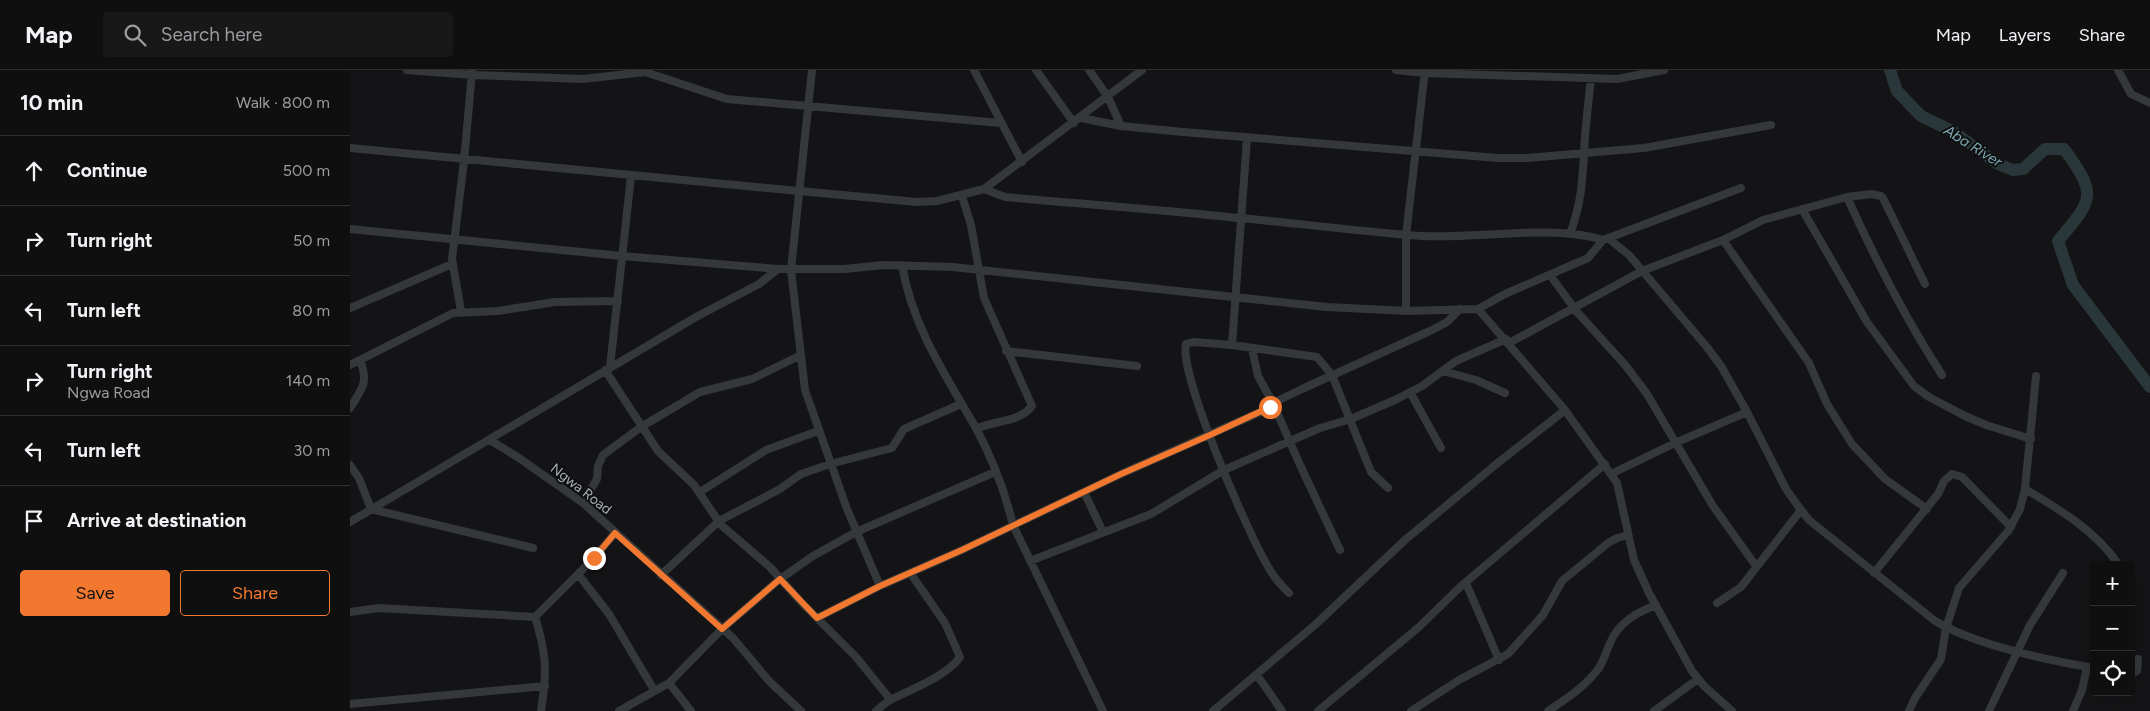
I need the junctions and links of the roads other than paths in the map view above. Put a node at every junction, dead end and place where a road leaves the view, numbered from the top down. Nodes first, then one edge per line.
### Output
1 (408, 70) edge
2 (812, 70) edge
3 (974, 70) edge
4 (1036, 70) edge
5 (1089, 70) edge
6 (1142, 70) edge
7 (1396, 70) edge
8 (1664, 70) edge
9 (2118, 70) edge
10 (645, 71) edge
11 (1424, 72) edge
12 (472, 73) edge
13 (1591, 79) junction
14 (1108, 97) junction
15 (2150, 102) edge
16 (808, 106) junction
17 (1078, 121) junction
18 (1001, 123) junction
19 (1771, 124) dead end
20 (1121, 126) junction
21 (1247, 138) junction
22 (350, 148) edge
23 (1415, 152) junction
24 (1584, 154) junction
25 (464, 161) junction
26 (1022, 162) junction
27 (631, 176) junction
28 (1741, 188) dead end
29 (984, 189) junction
30 (799, 191) junction
31 (962, 196) junction
32 (1847, 197) junction
33 (1802, 209) junction
34 (1240, 218) junction
35 (350, 229) edge
36 (1570, 234) junction
37 (1406, 235) junction
38 (1606, 239) junction
39 (455, 240) junction
40 (1723, 240) junction
41 (622, 256) junction
42 (452, 264) junction
43 (902, 266) junction
44 (778, 269) junction
45 (791, 270) junction
46 (980, 270) junction
47 (1642, 271) junction
48 (1550, 275) junction
49 (1925, 284) dead end
50 (1236, 297) junction
51 (618, 301) junction
52 (350, 308) edge
53 (1574, 308) junction
54 (1460, 309) junction
55 (1478, 309) junction
56 (461, 311) junction
57 (1406, 312) junction
58 (1507, 341) junction
59 (1232, 345) junction
60 (1252, 349) junction
61 (1006, 351) junction
62 (801, 355) junction
63 (360, 360) junction
64 (350, 365) edge
65 (1137, 366) dead end
66 (608, 369) junction
67 (1443, 371) junction
68 (1332, 375) junction
69 (1942, 375) dead end
70 (2036, 376) dead end
71 (1410, 392) junction
72 (1505, 393) dead end
73 (1273, 403) junction
74 (961, 404) junction
75 (350, 408) edge
76 (1565, 410) junction
77 (1747, 412) junction
78 (1351, 419) junction
79 (641, 427) junction
80 (976, 429) junction
81 (818, 431) junction
82 (1210, 435) junction
83 (2031, 439) junction
84 (490, 440) junction
85 (1289, 441) junction
86 (1675, 443) junction
87 (1440, 448) dead end
88 (830, 464) junction
89 (1605, 464) junction
90 (350, 465) edge
91 (1224, 470) junction
92 (995, 472) junction
93 (1611, 474) junction
94 (1388, 488) dead end
95 (2025, 489) junction
96 (700, 492) junction
97 (1084, 492) junction
98 (583, 503) junction
99 (371, 509) junction
100 (1926, 509) junction
101 (1801, 510) junction
102 (718, 521) junction
103 (350, 522) edge
104 (1013, 525) junction
105 (2011, 527) junction
106 (856, 532) junction
107 (1103, 532) junction
108 (615, 533) junction
109 (1628, 535) junction
110 (533, 548) dead end
111 (1340, 550) dead end
112 (1030, 561) junction
113 (2117, 561) edge
114 (1756, 566) junction
115 (1874, 573) junction
116 (2063, 573) dead end
117 (578, 574) junction
118 (911, 574) junction
119 (661, 575) junction
120 (780, 579) junction
121 (1466, 583) junction
122 (880, 586) junction
123 (1289, 593) dead end
124 (1717, 603) dead end
125 (1656, 605) junction
126 (350, 612) edge
127 (535, 617) junction
128 (817, 618) junction
129 (1946, 628) junction
130 (722, 629) junction
131 (2017, 651) junction
132 (2138, 659) dead end
133 (1499, 660) junction
134 (2090, 667) edge
135 (2135, 672) edge
136 (1257, 675) junction
137 (1698, 678) junction
138 (668, 683) junction
139 (545, 686) junction
140 (654, 690) junction
141 (890, 699) junction
142 (350, 704) edge
143 (541, 711) edge
144 (619, 711) edge
145 (691, 711) edge
146 (802, 711) edge
147 (876, 711) edge
148 (1103, 711) edge
149 (1213, 711) edge
150 (1282, 711) edge
151 (1318, 711) edge
152 (1411, 711) edge
153 (1548, 711) edge
154 (1654, 711) edge
155 (1732, 711) edge
156 (1909, 711) edge
157 (1989, 711) edge
158 (2073, 711) edge

1 - 12 street
2 - 16 street
3 - 18 street
4 - 17 street
5 - 14 street
6 - 14 street
7 - 11 street
8 - 13 street
9 - 15 street
10 - 12 street
10 - 16 street
11 - 13 street
11 - 23 street
12 - 25 street
13 - 24 street
14 - 17 street
14 - 20 street
16 - 18 street
16 - 30 street
17 - 20 street
17 - 26 street
18 - 26 street
19 - 24 street
20 - 21 street
21 - 23 street
21 - 34 street
22 - 25 street
23 - 24 street
23 - 37 street
24 - 36 street
25 - 27 street
25 - 39 street
26 - 29 street
27 - 30 street
27 - 41 street
28 - 38 street
29 - 31 street
29 - 34 street
30 - 31 street
30 - 45 street
31 - 46 street
32 - 33 street
32 - 49 street
32 - 69 street
33 - 40 street
33 - 83 street
34 - 37 street
34 - 50 street
35 - 39 street
36 - 37 street
36 - 38 street
37 - 57 street
38 - 47 street
38 - 48 street
39 - 41 street
39 - 42 street
40 - 47 street
40 - 100 street
41 - 44 street
41 - 51 street
42 - 52 street
42 - 56 street
43 - 45 street
43 - 46 street
43 - 74 street
44 - 45 street
44 - 66 street
45 - 62 street
46 - 50 street
46 - 61 street
47 - 53 street
47 - 77 street
48 - 53 street
48 - 55 street
50 - 57 street
50 - 59 street
51 - 56 street
51 - 66 street
53 - 58 street
53 - 86 street
54 - 55 street
54 - 57 street
54 - 68 street
55 - 58 street
56 - 63 street
58 - 67 street
58 - 76 street
59 - 60 street
59 - 82 street
60 - 68 street
60 - 73 street
61 - 65 street
61 - 80 street
62 - 79 street
62 - 81 street
63 - 64 street
63 - 75 street
66 - 79 street
66 - 84 street
67 - 71 street
67 - 72 street
68 - 73 street
68 - 78 street
70 - 83 street
71 - 78 street
71 - 87 street
73 - 82 street
73 - 85 street
74 - 80 street
74 - 88 street
76 - 89 street
76 - 136 street
77 - 86 street
77 - 101 street
78 - 85 street
78 - 94 street
79 - 96 street
79 - 98 street
80 - 92 street
81 - 88 street
81 - 96 street
82 - 91 street
82 - 97 street
83 - 95 street
84 - 98 street, Ngwa Road
84 - 99 street
85 - 91 street
85 - 111 street
86 - 93 street
86 - 114 street
88 - 102 street
88 - 106 street
89 - 93 street
89 - 121 street
90 - 99 street
91 - 107 street
91 - 123 street
92 - 104 street
92 - 106 street
93 - 109 street
95 - 105 street
95 - 113 street
96 - 102 street
97 - 104 street
97 - 107 street
98 - 108 street, Ngwa Road
99 - 103 street
99 - 110 street
100 - 105 street
100 - 115 street
101 - 114 street
101 - 115 street
102 - 119 street
102 - 120 street
104 - 112 street
104 - 118 street
105 - 129 street
106 - 120 street
106 - 122 street
107 - 112 street
108 - 117 street
108 - 119 street, Ngwa Road
109 - 125 street
109 - 133 street
112 - 148 street
114 - 124 street
115 - 129 street
116 - 131 street
117 - 127 street
117 - 140 street
118 - 122 street
118 - 141 street
119 - 130 street, Ngwa Road
120 - 128 street
120 - 130 street
121 - 133 street
121 - 151 street
122 - 128 street
125 - 137 street
125 - 153 street
126 - 127 street
127 - 139 street
128 - 141 street
129 - 131 street
129 - 156 street
130 - 138 street
130 - 146 street, Ngwa Road
131 - 134 street
131 - 157 street
132 - 135 street
133 - 152 street
134 - 158 street
136 - 149 street
136 - 150 street
137 - 154 street
137 - 155 street
138 - 140 street
138 - 145 street
139 - 142 street
139 - 143 street
140 - 144 street
141 - 147 street

